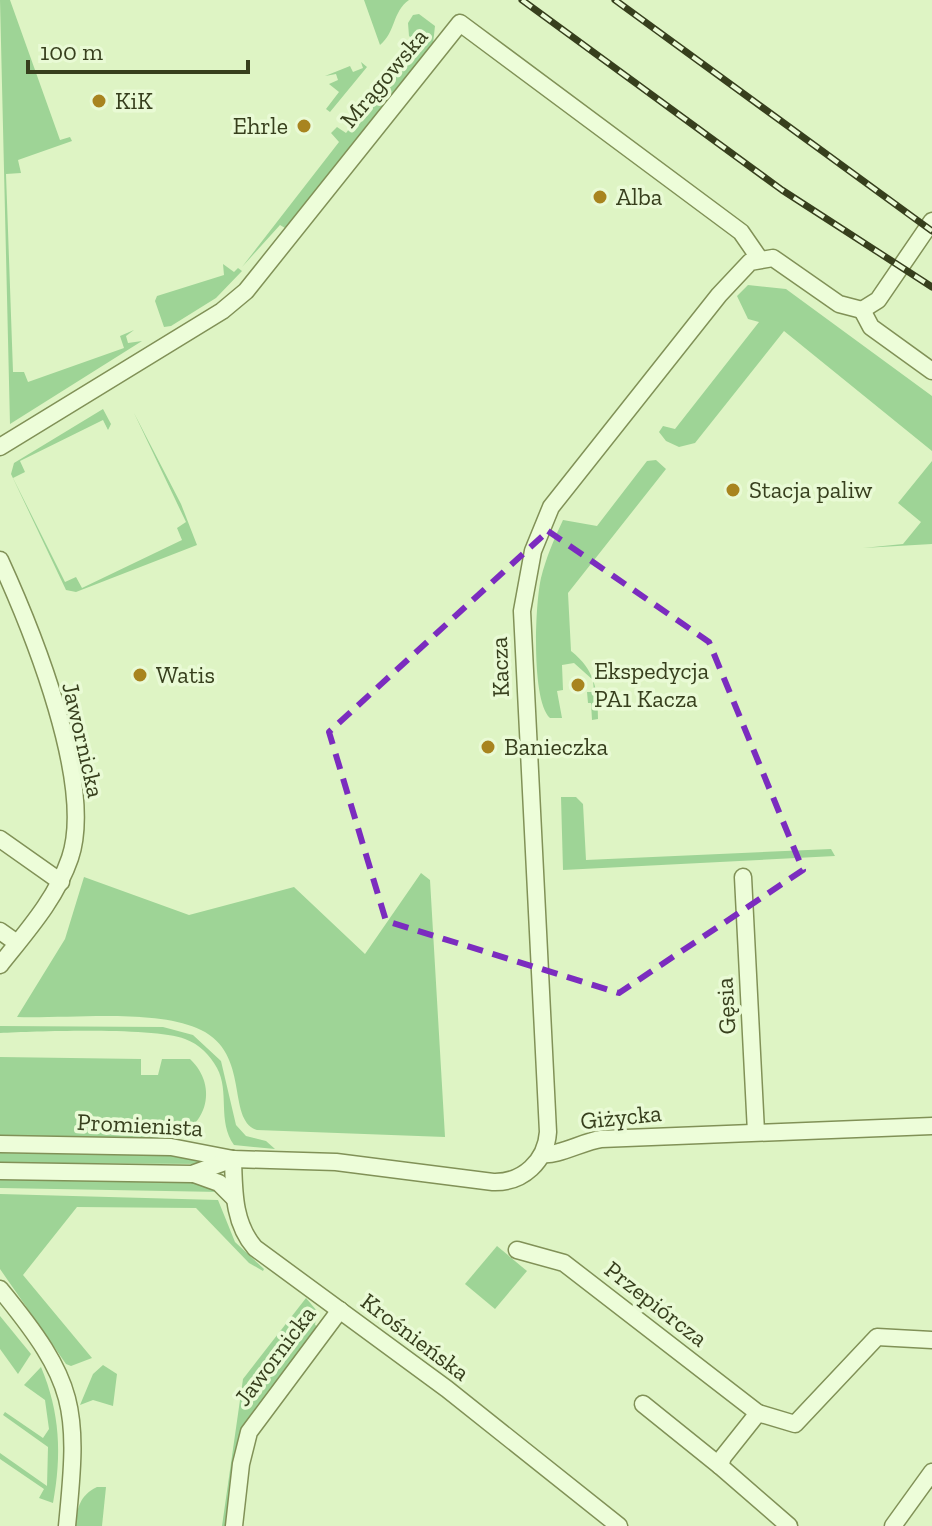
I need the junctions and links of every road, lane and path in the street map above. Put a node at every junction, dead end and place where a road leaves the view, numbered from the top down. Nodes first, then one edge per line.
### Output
1 (932, 221) edge
2 (759, 258) junction
3 (862, 310) junction
4 (932, 371) edge
5 (0, 447) edge
6 (0, 560) edge
7 (0, 839) edge
8 (743, 877) dead end
9 (61, 882) junction
10 (0, 931) edge
11 (17, 943) junction
12 (0, 965) edge
13 (932, 1126) edge
14 (756, 1132) junction
15 (0, 1144) edge
16 (543, 1154) junction
17 (233, 1159) junction
18 (0, 1171) edge
19 (192, 1174) junction
20 (234, 1198) junction
21 (517, 1250) dead end
22 (0, 1289) edge
23 (340, 1310) junction
24 (932, 1340) edge
25 (643, 1404) dead end
26 (758, 1413) junction
27 (720, 1466) junction
28 (932, 1472) edge
29 (67, 1526) edge
30 (234, 1526) edge
31 (619, 1526) edge
32 (789, 1526) edge
33 (893, 1526) edge

1 - 3 street
2 - 3 street
2 - 5 street, Mrągowska
2 - 16 street, Kacza
3 - 4 street
6 - 9 street, Jawornicka
7 - 9 street
8 - 14 street, Gęsia
9 - 11 street, Jawornicka
10 - 11 street
11 - 12 street, Jawornicka
13 - 14 street, Giżycka
14 - 16 street, Giżycka
15 - 17 street, Promienista
16 - 17 street, Giżycka
17 - 19 street, Promienista
17 - 20 street, Krośnieńska
18 - 19 street, Promienista
19 - 20 street, Promienista
20 - 23 street, Krośnieńska
21 - 26 street, Przepiórcza
22 - 29 street
23 - 30 street, Jawornicka
23 - 31 street, Krośnieńska
24 - 26 street, Przepiórcza
25 - 27 street
26 - 27 street
27 - 32 street
28 - 33 street

